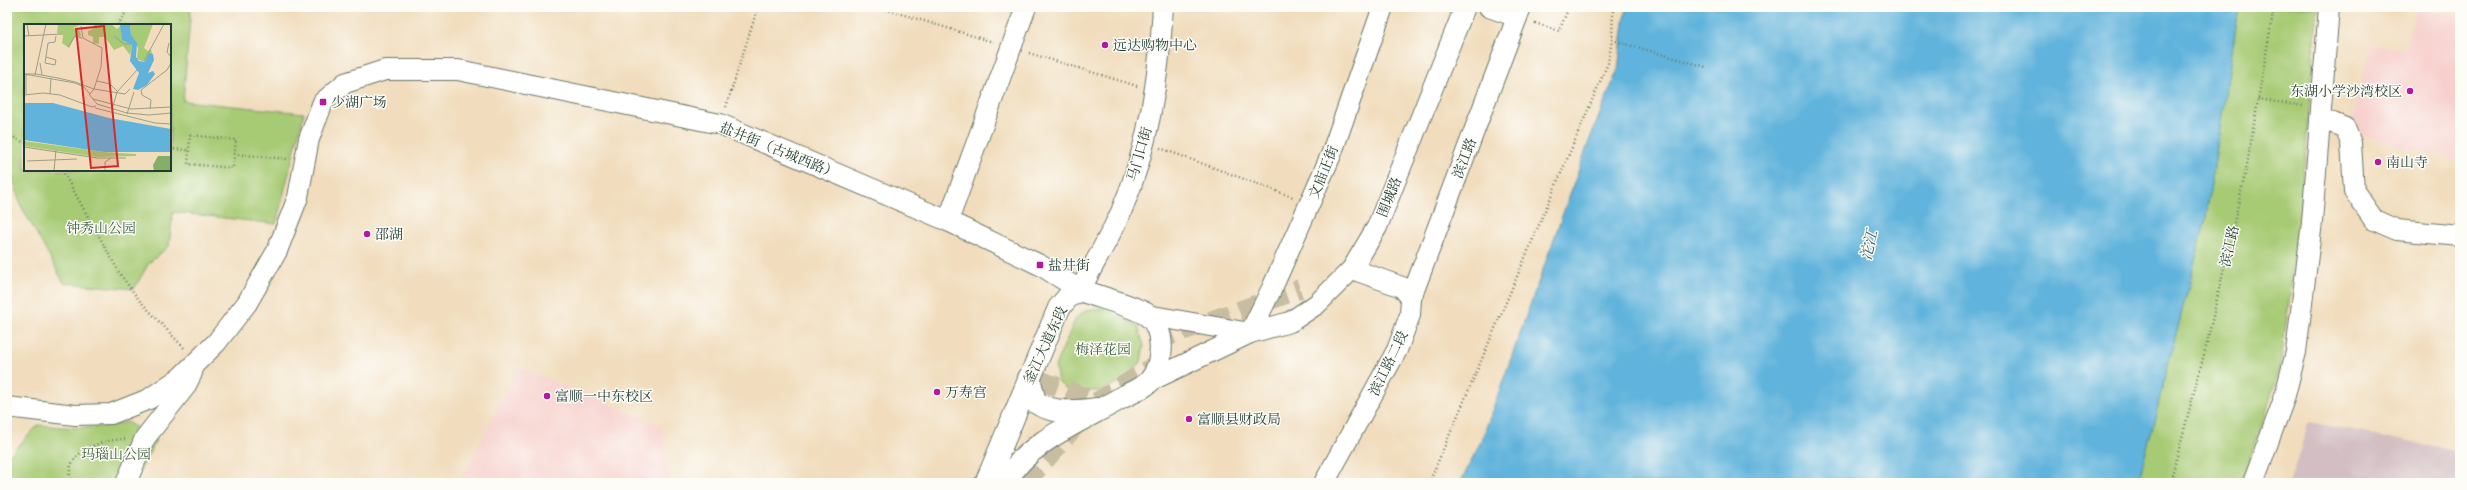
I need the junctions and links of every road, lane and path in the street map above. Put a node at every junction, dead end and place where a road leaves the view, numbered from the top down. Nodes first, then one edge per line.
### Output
1 (129, 7) edge
2 (758, 7) edge
3 (1026, 7) edge
4 (1163, 7) edge
5 (1383, 7) edge
6 (1464, 7) edge
7 (1489, 7) edge
8 (1569, 7) edge
9 (1614, 7) edge
10 (2274, 7) edge
11 (2329, 7) edge
12 (1519, 12) edge
13 (119, 24) edge
14 (1612, 40) junction
15 (1706, 67) dead end
16 (2258, 99) junction
17 (2320, 115) junction
18 (720, 124) junction
19 (7, 134) edge
20 (24, 142) edge
21 (1145, 143) junction
22 (171, 148) edge
23 (189, 150) junction
24 (234, 154) junction
25 (306, 161) junction
26 (63, 171) edge
27 (1310, 203) junction
28 (948, 221) junction
29 (2460, 236) edge
30 (1352, 269) junction
31 (1080, 290) junction
32 (1411, 298) junction
33 (1147, 314) junction
34 (1250, 333) junction
35 (197, 362) junction
36 (1029, 378) junction
37 (1150, 381) junction
38 (7, 407) edge
39 (1104, 408) junction
40 (145, 438) junction
41 (71, 483) edge
42 (126, 483) edge
43 (986, 483) edge
44 (1005, 483) edge
45 (1324, 483) edge
46 (1429, 483) edge
47 (2170, 483) edge
48 (2253, 483) edge

1 - 13 path
2 - 18 path
3 - 28 street
4 - 21 street, 马门口街
5 - 27 street, 文庙正街
6 - 30 street, 围城路
7 - 12 street
8 - 12 path
9 - 14 path
10 - 16 path, 滨江路
11 - 17 street
12 - 32 street, 滨江路
14 - 15 path
14 - 46 path
16 - 17 path
16 - 47 path, 滨江路
17 - 29 street
17 - 48 street
18 - 25 street, 盐井街（古城西路）
18 - 28 street, 盐井街（古城西路）
19 - 20 path
21 - 27 path
21 - 31 street, 马门口街
22 - 23 path
23 - 24 path
23 - 24 path
24 - 25 path
25 - 35 street, 盐井街（古城西路）
26 - 35 path
27 - 34 street, 文庙正街
28 - 31 street, 盐井街（古城西路）
30 - 32 street
30 - 34 street, 围城路
31 - 33 main road
31 - 36 main road, 釜江大道东段
32 - 45 street, 滨江路二段
33 - 34 street
33 - 37 main road
34 - 37 street, 围城路
35 - 38 street, 盐井街（古城西路）
35 - 40 street
36 - 39 main road
36 - 43 main road, 釜江大道东段
37 - 39 main road
39 - 44 main road
40 - 41 path
40 - 42 street

